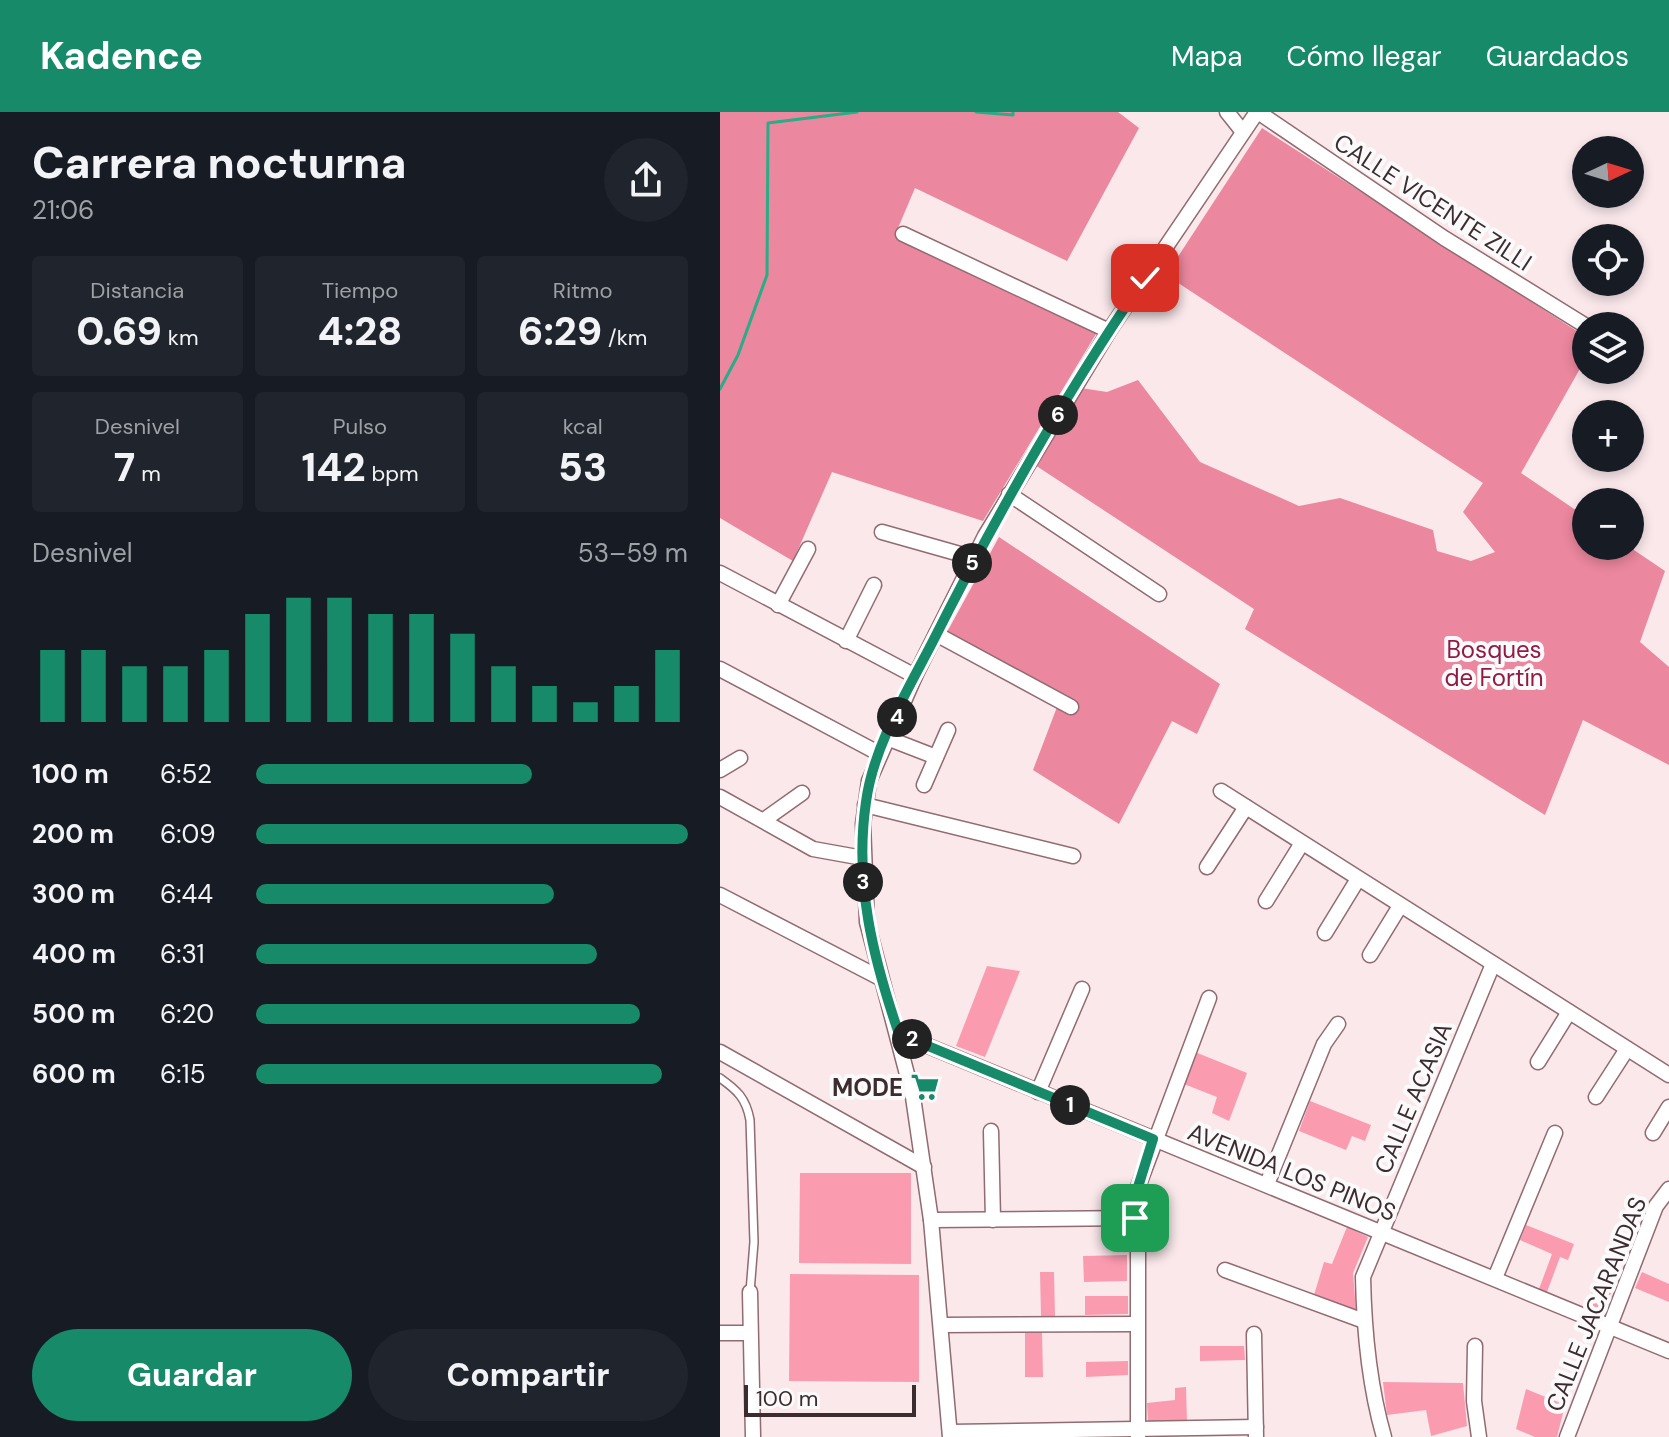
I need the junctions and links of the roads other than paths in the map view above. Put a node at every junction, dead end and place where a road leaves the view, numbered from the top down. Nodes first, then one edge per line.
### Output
1 (1227, 112) edge
2 (1258, 112) edge
3 (1243, 132) junction
4 (903, 234) dead end
5 (1572, 317) edge
6 (1109, 331) junction
7 (1009, 494) junction
8 (882, 532) dead end
9 (808, 549) dead end
10 (974, 558) junction
11 (720, 573) edge
12 (874, 585) dead end
13 (1159, 594) dead end
14 (778, 605) junction
15 (936, 634) junction
16 (846, 641) junction
17 (720, 669) edge
18 (915, 676) junction
19 (1071, 707) dead end
20 (948, 730) dead end
21 (887, 738) junction
22 (880, 754) junction
23 (936, 757) junction
24 (740, 758) dead end
25 (720, 770) edge
26 (924, 785) dead end
27 (1221, 791) dead end
28 (802, 793) dead end
29 (720, 797) edge
30 (865, 805) junction
31 (1246, 807) junction
32 (764, 820) junction
33 (1302, 843) junction
34 (1073, 856) dead end
35 (863, 858) junction
36 (1207, 867) dead end
37 (1358, 879) junction
38 (720, 895) edge
39 (1266, 901) dead end
40 (1400, 906) junction
41 (1325, 933) dead end
42 (1370, 955) dead end
43 (1493, 964) junction
44 (880, 978) junction
45 (1082, 989) dead end
46 (1209, 998) dead end
47 (1569, 1012) junction
48 (1338, 1024) dead end
49 (899, 1034) junction
50 (1627, 1049) junction
51 (720, 1052) edge
52 (1538, 1062) dead end
53 (1669, 1075) edge
54 (720, 1078) edge
55 (1038, 1092) junction
56 (1596, 1097) dead end
57 (1669, 1107) edge
58 (991, 1131) dead end
59 (1555, 1133) dead end
60 (1653, 1133) dead end
61 (1153, 1139) junction
62 (924, 1167) junction
63 (1267, 1184) junction
64 (1669, 1189) edge
65 (1135, 1218) junction
66 (931, 1220) junction
67 (993, 1220) junction
68 (1381, 1233) junction
69 (1225, 1270) dead end
70 (1495, 1278) junction
71 (750, 1292) joint
72 (1364, 1321) junction
73 (1136, 1324) junction
74 (941, 1325) junction
75 (1607, 1327) junction
76 (720, 1333) edge
77 (750, 1333) junction
78 (1254, 1334) dead end
79 (1475, 1346) dead end
80 (1669, 1351) edge
81 (1256, 1432) edge
82 (950, 1434) edge
83 (1138, 1434) edge
84 (753, 1437) edge
85 (1384, 1437) edge
86 (1479, 1437) edge
87 (1567, 1437) edge

1 - 3 street
2 - 3 street
2 - 5 street, CALLE VICENTE ZILLI
3 - 6 street
4 - 6 street
6 - 7 street
7 - 10 street
7 - 13 street
8 - 10 street
9 - 14 street
10 - 15 street
11 - 14 street
12 - 16 street
14 - 16 street
15 - 18 street
15 - 19 street
16 - 18 street
17 - 22 street
18 - 21 street
20 - 23 street
21 - 22 street
21 - 23 street
22 - 30 street
23 - 26 street
24 - 25 street
27 - 31 street
28 - 32 street
29 - 32 street
30 - 34 street
30 - 35 street
31 - 33 street
31 - 36 street
32 - 35 street
33 - 37 street
33 - 39 street
35 - 44 street
37 - 40 street
37 - 41 street
38 - 44 street
40 - 42 street
40 - 43 street
43 - 47 street
43 - 68 street, CALLE ACASIA
44 - 49 street
45 - 55 street
46 - 61 street
47 - 50 street
47 - 52 street
48 - 63 street
49 - 55 street, AVENIDA LOS PINOS
49 - 62 street
50 - 53 street
50 - 56 street
51 - 62 street
54 - 71 lane
55 - 61 street, AVENIDA LOS PINOS
57 - 60 street
58 - 67 street
59 - 70 street
61 - 63 street, AVENIDA LOS PINOS
61 - 65 street
62 - 66 street
63 - 68 street, AVENIDA LOS PINOS
64 - 75 street, CALLE JACARANDAS
65 - 67 street
65 - 73 street
66 - 67 street
66 - 74 street
68 - 70 street, AVENIDA LOS PINOS
68 - 72 street, CALLE ACASIA
69 - 72 street
70 - 75 street, AVENIDA LOS PINOS
71 - 77 street
72 - 85 street, CALLE ACASIA
73 - 74 street
73 - 83 street
74 - 82 street
75 - 80 street, AVENIDA LOS PINOS
75 - 87 street, CALLE JACARANDAS
76 - 77 street
77 - 84 street
78 - 81 street
79 - 86 street
81 - 83 street
82 - 83 street

